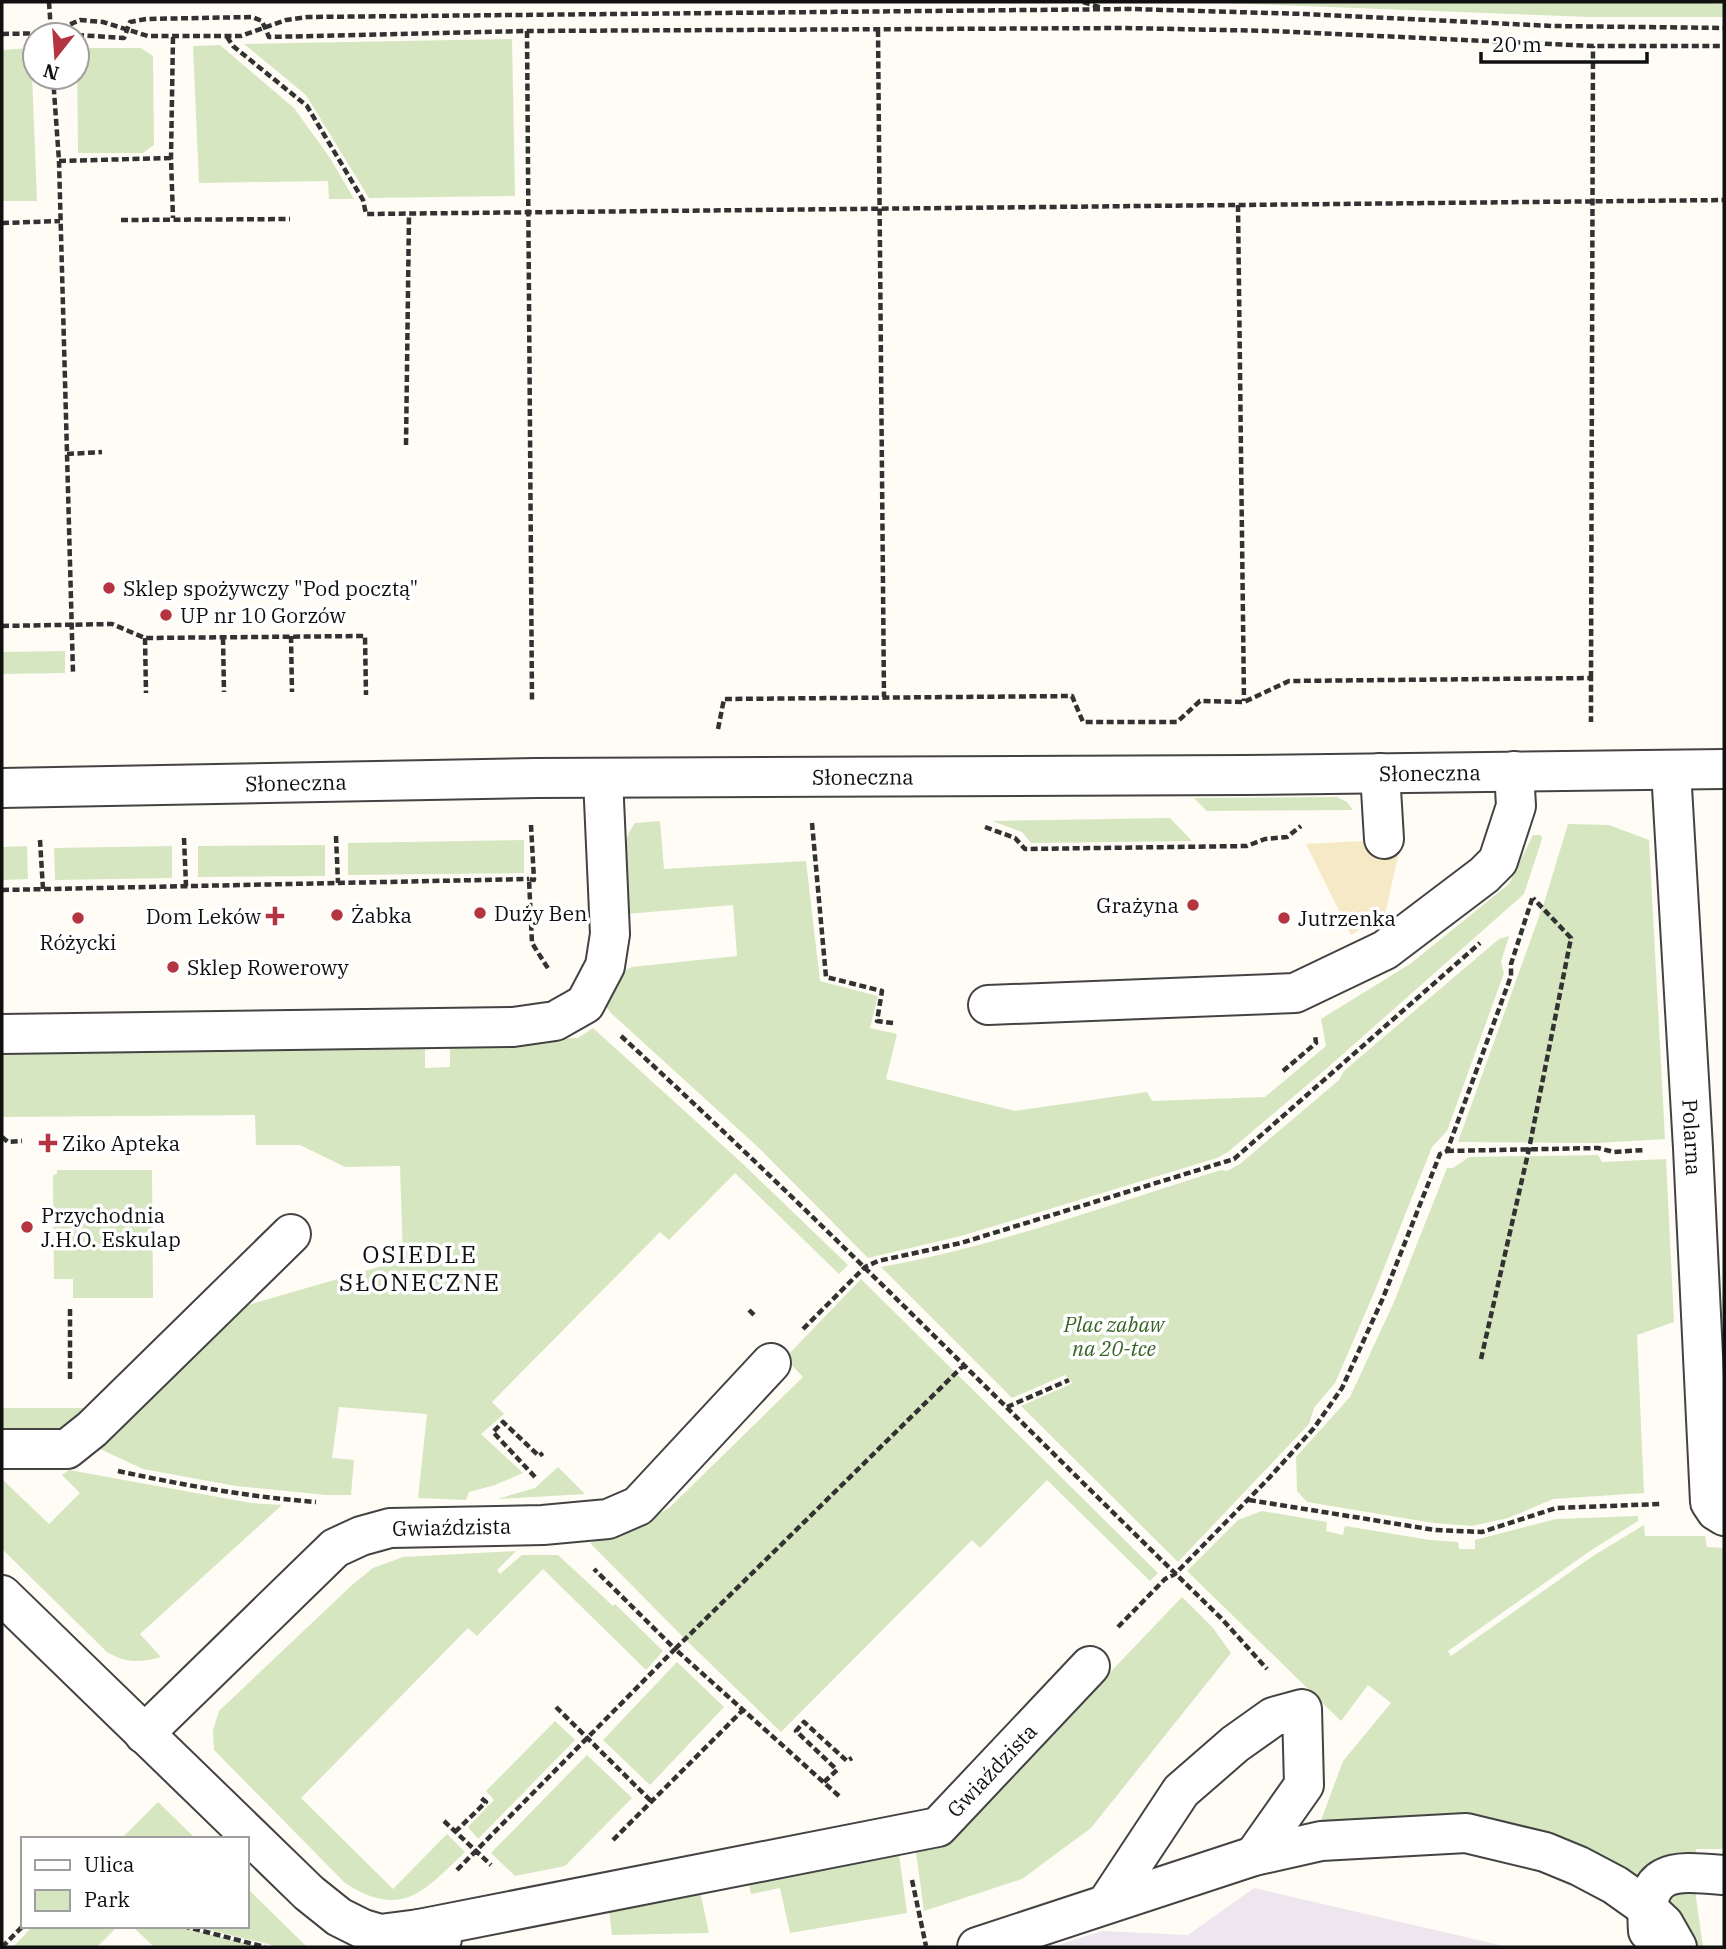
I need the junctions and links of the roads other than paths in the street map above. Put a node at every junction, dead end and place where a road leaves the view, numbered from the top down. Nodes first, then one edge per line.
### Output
1 (1724, 769) edge
2 (1514, 771) junction
3 (1671, 771) junction
4 (1380, 773) junction
5 (603, 778) junction
6 (2, 788) edge
7 (1384, 839) dead end
8 (988, 1005) dead end
9 (2, 1034) edge
10 (291, 1234) dead end
11 (771, 1363) road end
12 (2, 1450) edge
13 (1717, 1509) edge
14 (2, 1595) edge
15 (1090, 1666) road end
16 (144, 1734) junction
17 (1254, 1856) junction
18 (1724, 1875) edge
19 (1107, 1903) junction
20 (1646, 1907) junction
21 (419, 1929) junction
22 (383, 1941) edge
23 (459, 1947) edge
24 (977, 1947) edge
25 (1649, 1947) edge
26 (1677, 1947) edge

1 - 3 street, Słoneczna
2 - 3 street, Słoneczna
2 - 4 street, Słoneczna
2 - 8 street
3 - 13 street, Polarna
4 - 5 street, Słoneczna
4 - 7 street
5 - 6 street, Słoneczna
5 - 9 street
10 - 12 street
11 - 16 street, Gwiaździsta
14 - 16 street, Gwiaździsta
15 - 21 street, Gwiaździsta
16 - 22 street, Gwiaździsta
17 - 19 street
17 - 19 street
17 - 20 street
18 - 20 street
19 - 24 street
20 - 25 street
20 - 26 street
21 - 22 street, Gwiaździsta
21 - 23 street

